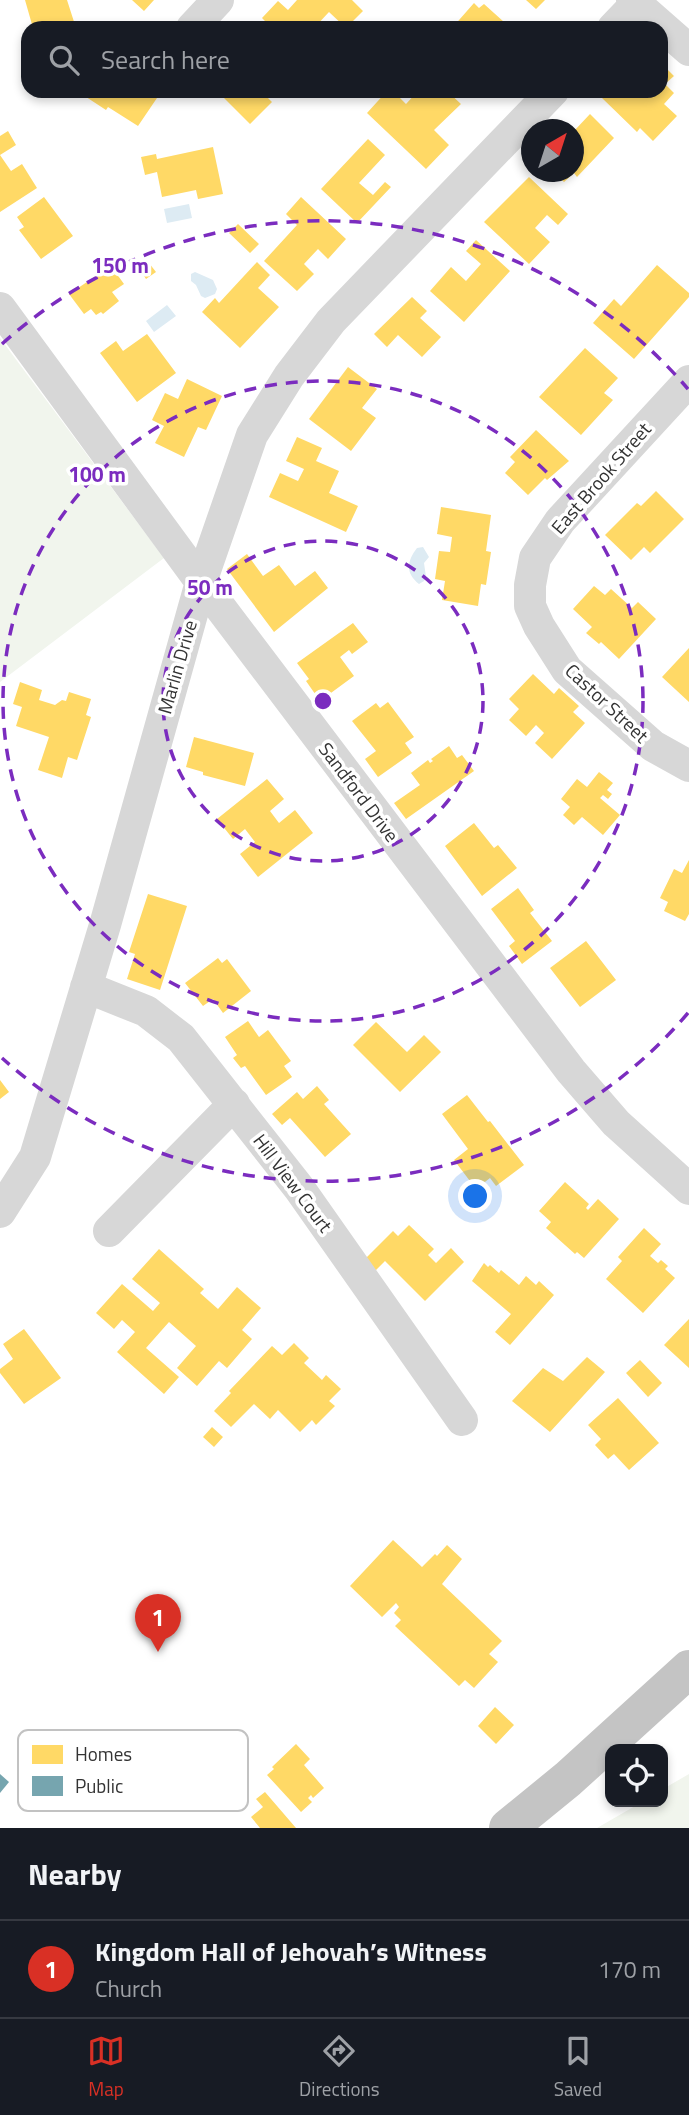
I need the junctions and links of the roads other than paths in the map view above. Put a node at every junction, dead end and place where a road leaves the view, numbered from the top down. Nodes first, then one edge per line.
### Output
1 (218, 0) edge
2 (636, 1) edge
3 (198, 21) edge
4 (619, 21) edge
5 (658, 21) edge
6 (668, 31) edge
7 (689, 50) edge
8 (545, 98) edge
9 (0, 308) edge
10 (689, 381) edge
11 (201, 582) junction
12 (530, 585) joint
13 (689, 766) edge
14 (86, 987) junction
15 (234, 1104) junction
16 (689, 1189) edge
17 (0, 1212) edge
18 (110, 1231) dead end
19 (461, 1420) dead end
20 (689, 1669) edge
21 (508, 1828) edge

1 - 3 street
2 - 4 street
2 - 5 street
6 - 7 street
8 - 11 street, Marlin Drive
9 - 11 street, Sandford Drive
10 - 12 street, East Brook Street
11 - 14 street, Marlin Drive
11 - 16 street, Sandford Drive
12 - 13 street, Castor Street
14 - 15 street, Hill View Court
14 - 17 street, Marlin Drive
15 - 18 street
15 - 19 street, Hill View Court
20 - 21 highway

